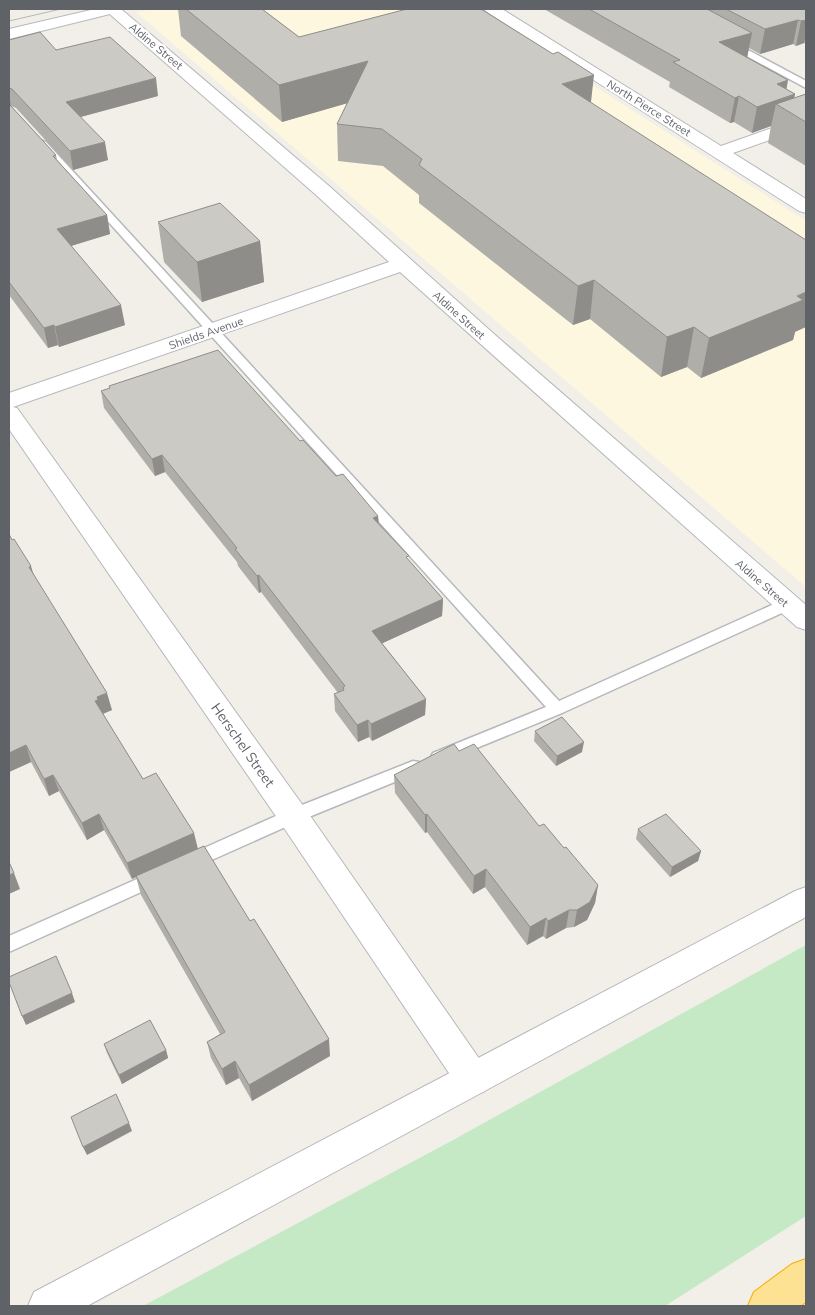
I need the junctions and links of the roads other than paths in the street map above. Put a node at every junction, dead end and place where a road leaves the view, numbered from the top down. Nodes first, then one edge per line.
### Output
1 (112, 9) edge
2 (492, 9) edge
3 (9, 34) edge
4 (719, 37) edge
5 (806, 85) edge
6 (806, 121) edge
7 (32, 133) edge
8 (720, 152) junction
9 (806, 207) edge
10 (402, 264) junction
11 (212, 330) junction
12 (9, 401) edge
13 (9, 413) edge
14 (788, 604) junction
15 (806, 620) edge
16 (557, 709) junction
17 (293, 816) junction
18 (806, 901) edge
19 (9, 944) edge
20 (473, 1079) junction
21 (806, 1278) edge
22 (48, 1306) edge
23 (768, 1306) edge

1 - 3 street
1 - 10 street, Aldine Street
2 - 8 street, North Pierce Street
4 - 5 lane
6 - 8 street
7 - 11 lane
8 - 9 street, North Pierce Street
10 - 11 street, Shields Avenue
10 - 14 street, Aldine Street
11 - 12 street, Shields Avenue
11 - 16 lane
13 - 17 street, Herschel Street
14 - 15 street, Aldine Street
14 - 16 lane
16 - 17 lane
17 - 19 lane
17 - 20 street, Herschel Street
18 - 20 street
20 - 22 street
21 - 23 highway

